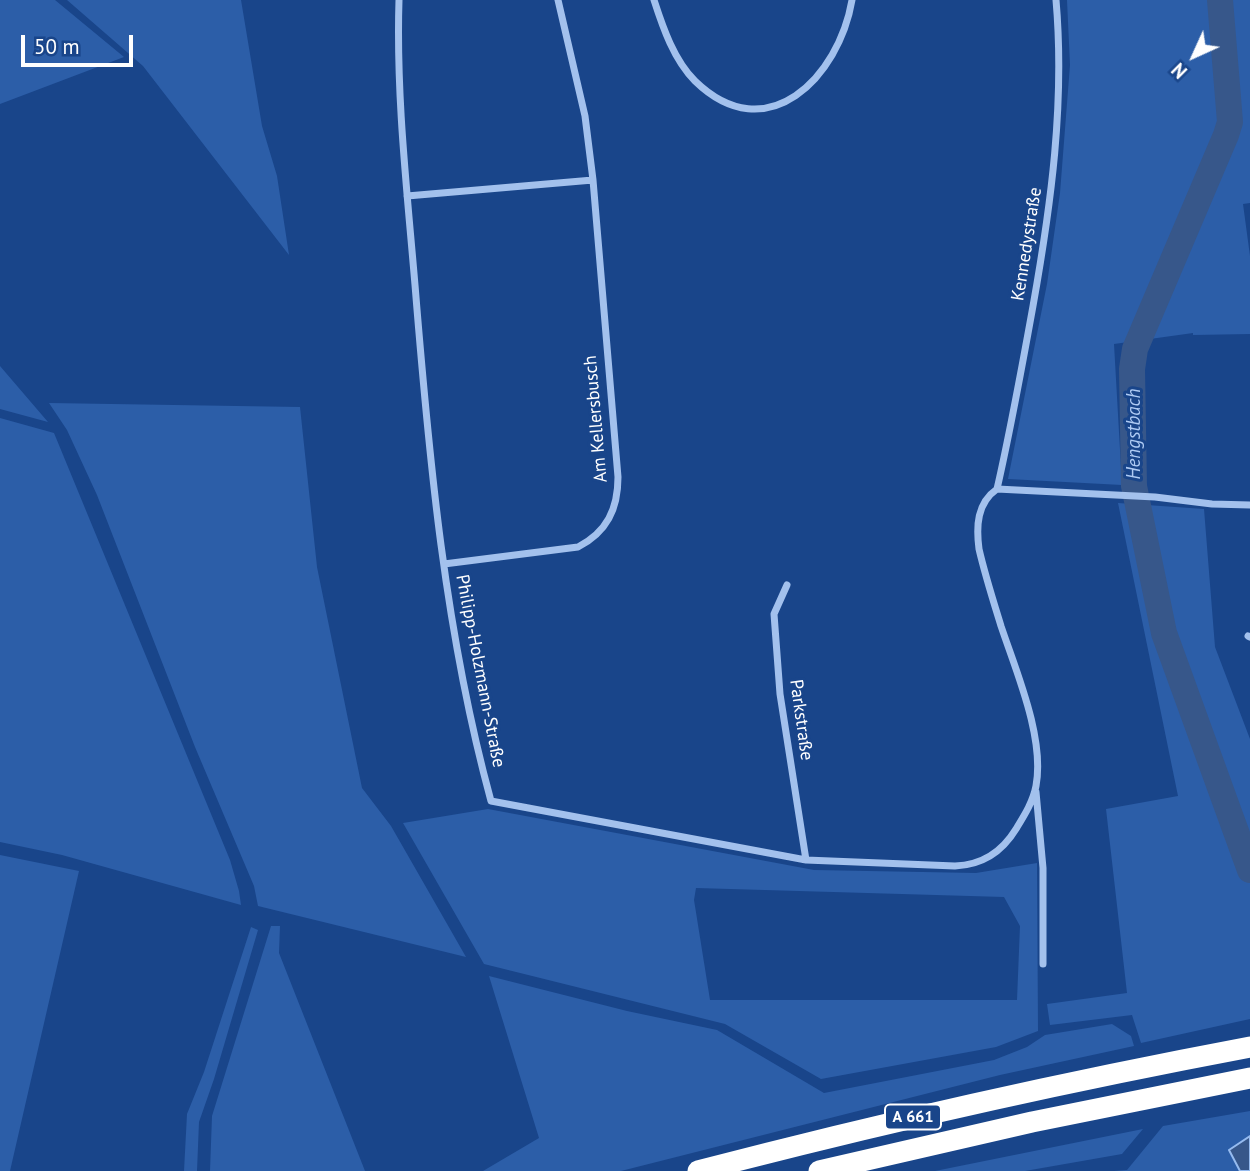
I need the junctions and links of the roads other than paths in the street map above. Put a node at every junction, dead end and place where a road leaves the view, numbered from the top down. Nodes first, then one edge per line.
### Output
1 (399, 0) edge
2 (558, 0) edge
3 (654, 0) edge
4 (852, 0) edge
5 (1056, 0) edge
6 (593, 180) junction
7 (407, 196) junction
8 (997, 489) junction
9 (1250, 505) edge
10 (444, 564) junction
11 (787, 585) dead end
12 (1036, 788) junction
13 (806, 860) junction
14 (1043, 964) dead end
15 (1250, 1047) edge
16 (1250, 1078) edge
17 (698, 1171) edge
18 (819, 1171) edge

1 - 7 street, Philipp-Holzmann-Straße
2 - 6 street, Am Kellersbusch
3 - 4 street
5 - 8 street, Kennedystraße
6 - 7 street
6 - 10 street, Am Kellersbusch
7 - 10 street, Philipp-Holzmann-Straße
8 - 9 street
8 - 12 street, Philipp-Holzmann-Straße
10 - 13 street, Philipp-Holzmann-Straße
11 - 13 street, Parkstraße
12 - 13 street, Philipp-Holzmann-Straße
12 - 14 street, Philipp-Holzmann-Straße
15 - 17 highway, A 661
16 - 18 highway, A 661

